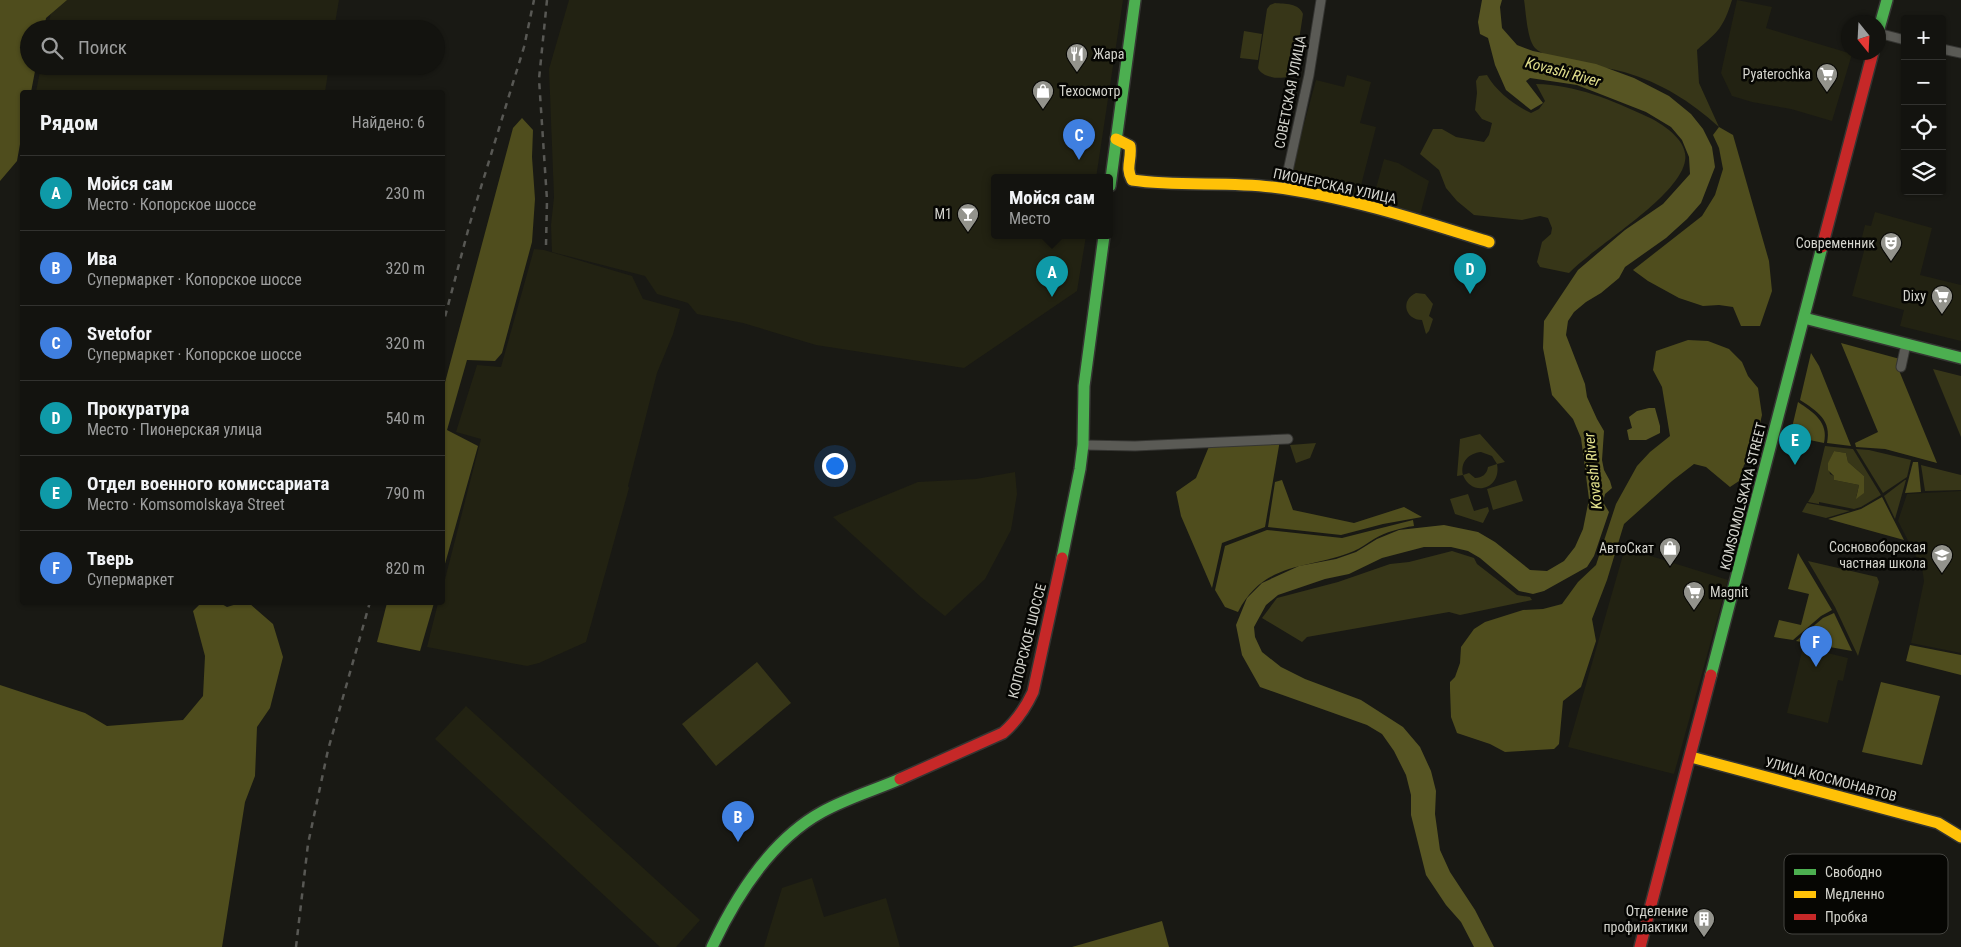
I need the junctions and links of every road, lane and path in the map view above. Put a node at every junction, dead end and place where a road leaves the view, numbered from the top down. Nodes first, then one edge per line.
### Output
1 (1135, 0) edge
2 (1321, 0) edge
3 (1887, 0) edge
4 (1883, 15) edge
5 (1886, 34) edge
6 (1901, 39) edge
7 (1946, 50) edge
8 (1961, 54) edge
9 (1871, 60) edge
10 (1116, 140) junction
11 (1112, 174) edge
12 (1284, 189) junction
13 (1104, 239) edge
14 (1489, 242) dead end
15 (1804, 318) junction
16 (1906, 344) junction
17 (1961, 358) edge
18 (1901, 367) dead end
19 (1288, 439) dead end
20 (1083, 444) junction
21 (1690, 757) junction
22 (1961, 837) edge
23 (712, 947) edge
24 (1640, 947) edge

1 - 10 street
2 - 12 street, СОВЕТСКАЯ УЛИЦА
3 - 4 street
5 - 6 street
7 - 8 street
9 - 15 street, KOMSOMOLSKAYA STREET
10 - 11 street
10 - 12 street, ПИОНЕРСКАЯ УЛИЦА
12 - 14 street, ПИОНЕРСКАЯ УЛИЦА
13 - 20 street, КОПОРСКОЕ ШОССЕ
15 - 16 street
15 - 21 street, KOMSOMOLSKAYA STREET
16 - 17 street
16 - 18 street
19 - 20 street
20 - 23 street, КОПОРСКОЕ ШОССЕ
21 - 22 street, УЛИЦА КОСМОНАВТОВ
21 - 24 street, KOMSOMOLSKAYA STREET

